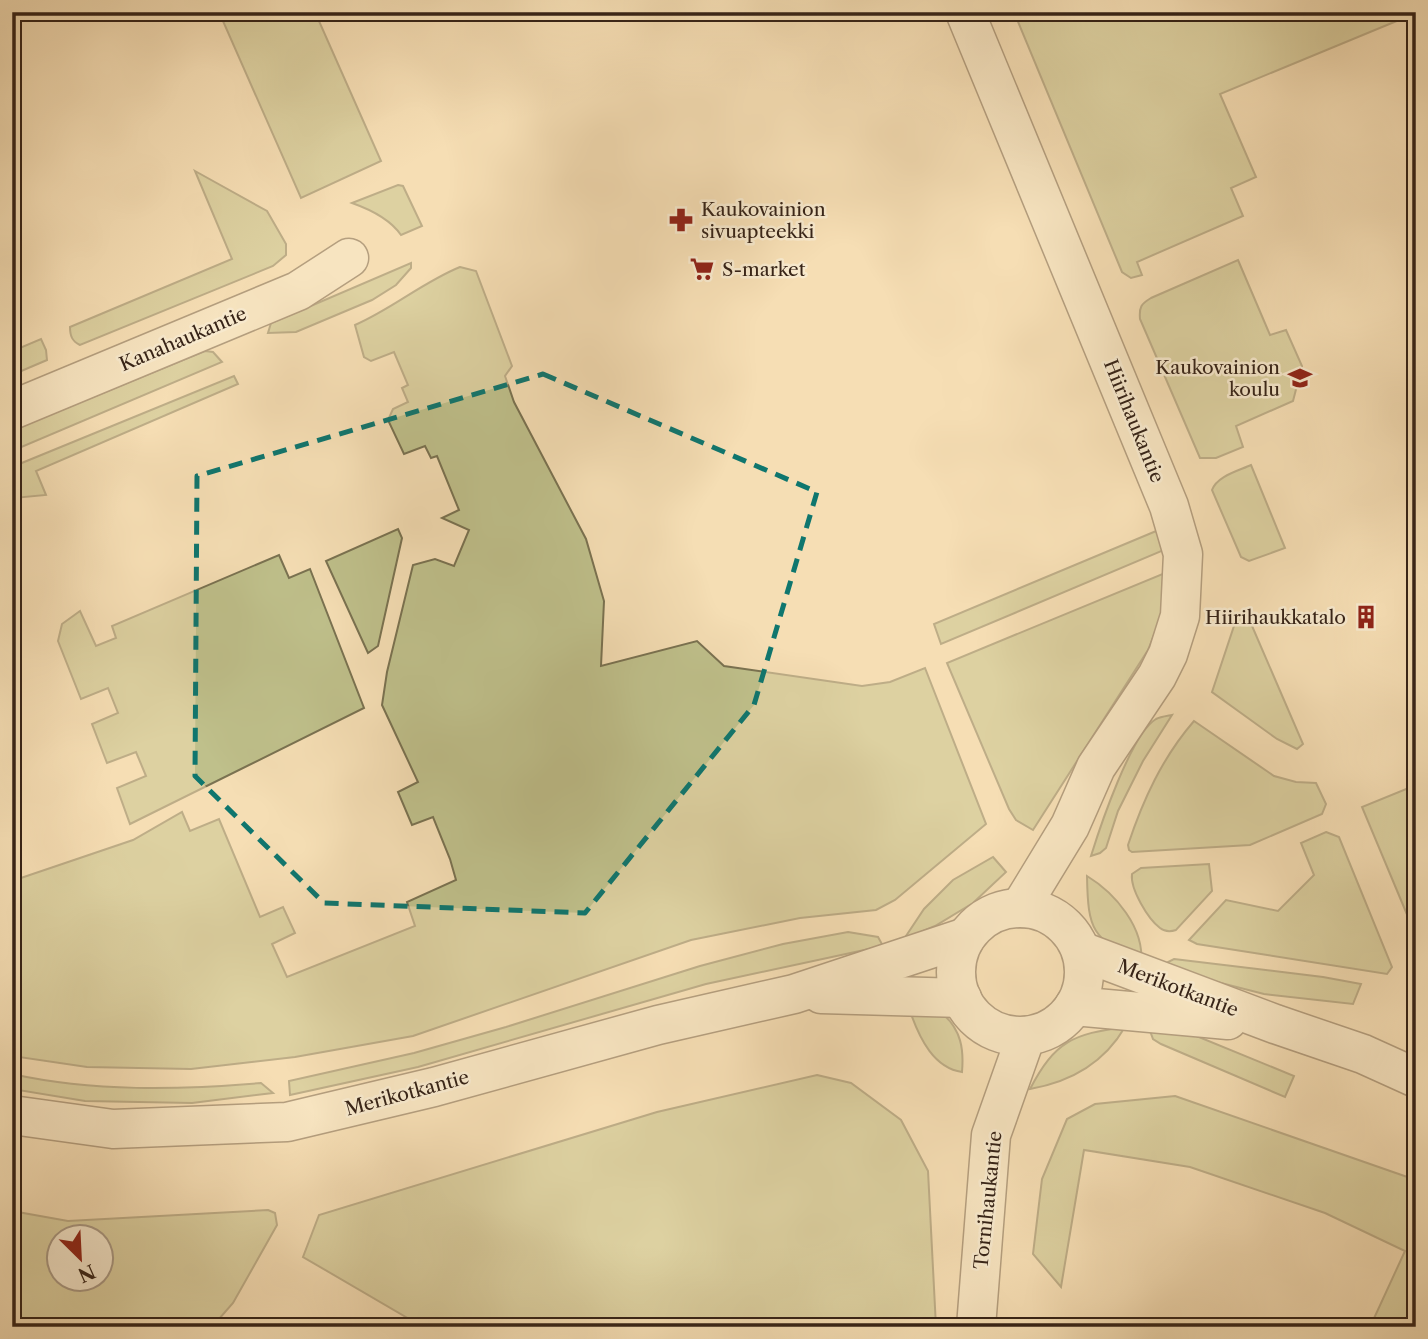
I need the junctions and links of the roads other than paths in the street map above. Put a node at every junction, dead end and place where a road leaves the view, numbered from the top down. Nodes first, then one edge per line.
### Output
1 (965, 12) edge
2 (349, 258) dead end
3 (12, 410) edge
4 (1070, 827) junction
5 (1020, 908) junction
6 (1058, 920) junction
7 (966, 937) junction
8 (1081, 951) junction
9 (794, 993) junction
10 (962, 998) junction
11 (1074, 1006) junction
12 (1275, 1024) junction
13 (988, 1028) junction
14 (1027, 1036) junction
15 (1416, 1078) edge
16 (12, 1115) edge
17 (991, 1135) junction
18 (976, 1327) edge

1 - 4 street, Hiirihaukantie
2 - 3 street, Kanahaukantie
4 - 5 street, Hiirihaukantie
4 - 6 street, Hiirihaukantie
5 - 6 street
5 - 7 street, Merikotkantie
6 - 8 street
7 - 9 street, Merikotkantie
7 - 10 street
8 - 11 street
8 - 12 street, Merikotkantie
9 - 10 street, Merikotkantie
9 - 16 street, Merikotkantie
10 - 13 street
11 - 12 street, Merikotkantie
11 - 14 street
12 - 15 street, Merikotkantie
13 - 14 street
13 - 17 street
14 - 17 street, Tornihaukantie
17 - 18 street, Tornihaukantie

